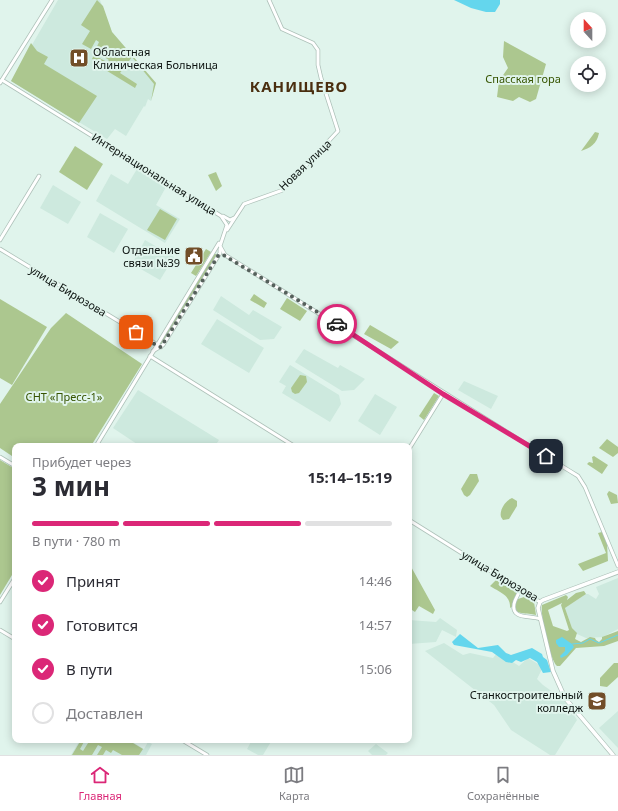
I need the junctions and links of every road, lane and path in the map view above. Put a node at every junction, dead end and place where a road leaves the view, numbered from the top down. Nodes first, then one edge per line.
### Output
1 (52, 0) edge
2 (268, 0) edge
3 (1, 81) edge
4 (39, 176) dead end
5 (218, 213) junction
6 (234, 218) junction
7 (225, 233) junction
8 (0, 240) edge
9 (221, 240) junction
10 (0, 249) edge
11 (215, 249) junction
12 (220, 249) junction
13 (225, 254) junction
14 (218, 256) junction
15 (157, 344) junction
16 (161, 347) junction
17 (153, 351) junction
18 (150, 356) junction
19 (443, 394) junction
20 (98, 443) edge
21 (289, 443) edge
22 (412, 444) edge
23 (0, 457) edge
24 (12, 464) edge
25 (412, 522) edge
26 (618, 566) edge
27 (618, 572) edge
28 (12, 583) edge
29 (520, 589) junction
30 (0, 602) edge
31 (540, 602) junction
32 (540, 619) junction
33 (0, 630) edge
34 (12, 637) edge
35 (187, 743) edge
36 (208, 755) edge
37 (612, 755) edge

1 - 3 main road
2 - 6 main road, Новая улица
3 - 5 main road, Интернациональная улица
4 - 8 main road
5 - 6 main road
5 - 7 main road, Интернациональная улица
6 - 7 main road, Новая улица
7 - 9 main road
9 - 11 main road
9 - 12 main road
10 - 15 main road, улица Бирюзова
11 - 12 main road
11 - 15 main road
12 - 13 main road
12 - 14 main road
13 - 14 main road
13 - 19 main road
14 - 16 main road
15 - 16 main road, улица Бирюзова
15 - 17 main road
16 - 17 main road
17 - 18 main road
18 - 20 main road
18 - 21 main road
19 - 22 main road
19 - 26 main road
23 - 24 main road
25 - 29 main road, улица Бирюзова
27 - 31 main road, улица Бирюзова
28 - 30 main road
29 - 31 main road, улица Бирюзова
29 - 32 main road
31 - 32 main road
32 - 37 main road
33 - 34 main road
35 - 36 main road

